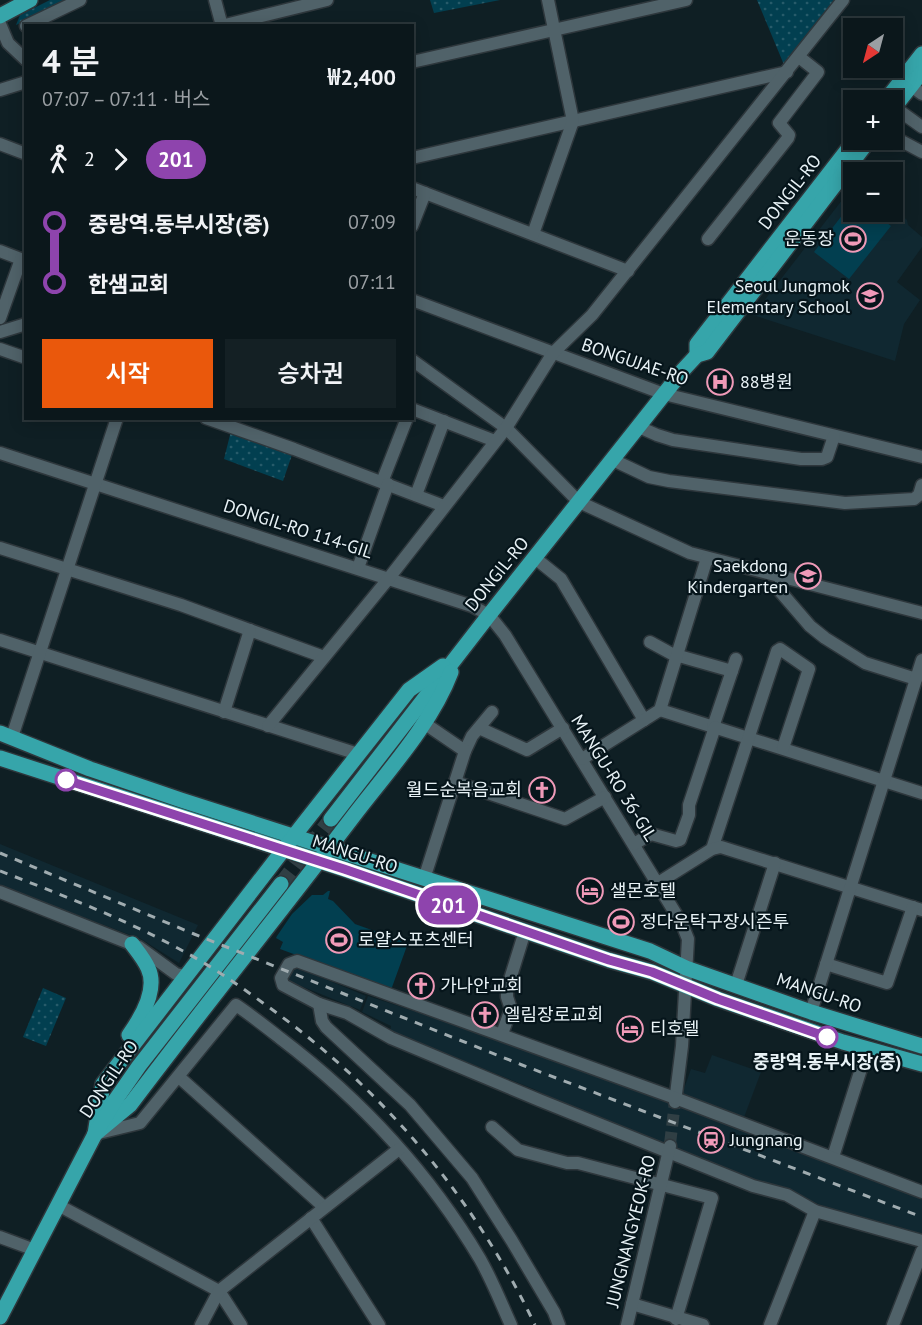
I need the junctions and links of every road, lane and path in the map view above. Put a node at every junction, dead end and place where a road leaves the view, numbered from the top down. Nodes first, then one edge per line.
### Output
1 (30, 0) edge
2 (80, 0) edge
3 (215, 0) edge
4 (327, 0) edge
5 (548, 0) edge
6 (686, 0) edge
7 (843, 0) edge
8 (0, 16) edge
9 (30, 24) edge
10 (222, 24) edge
11 (226, 24) edge
12 (24, 26) edge
13 (3, 30) edge
14 (555, 30) junction
15 (922, 54) edge
16 (799, 57) junction
17 (24, 58) edge
18 (414, 62) edge
19 (787, 72) junction
20 (922, 72) edge
21 (24, 83) edge
22 (0, 90) edge
23 (901, 90) edge
24 (916, 90) edge
25 (903, 98) edge
26 (903, 114) edge
27 (572, 121) junction
28 (922, 127) edge
29 (903, 142) edge
30 (0, 144) edge
31 (847, 150) edge
32 (861, 150) edge
33 (922, 152) edge
34 (24, 153) edge
35 (414, 158) edge
36 (414, 189) edge
37 (425, 193) junction
38 (414, 221) edge
39 (533, 234) junction
40 (708, 239) dead end
41 (0, 251) edge
42 (23, 260) edge
43 (628, 271) junction
44 (414, 301) edge
45 (0, 318) edge
46 (24, 325) edge
47 (0, 332) edge
48 (0, 349) edge
49 (552, 353) junction
50 (697, 355) junction
51 (24, 357) edge
52 (414, 361) edge
53 (664, 394) junction
54 (414, 410) edge
55 (116, 420) edge
56 (212, 420) edge
57 (406, 420) edge
58 (444, 422) junction
59 (639, 427) junction
60 (506, 428) junction
61 (834, 436) junction
62 (495, 441) junction
63 (0, 453) edge
64 (922, 457) edge
65 (613, 460) junction
66 (95, 483) junction
67 (385, 483) junction
68 (922, 485) edge
69 (416, 495) junction
70 (579, 502) junction
71 (444, 506) junction
72 (0, 548) edge
73 (535, 558) junction
74 (707, 558) junction
75 (358, 568) junction
76 (66, 569) junction
77 (782, 577) junction
78 (389, 578) junction
79 (922, 613) edge
80 (489, 615) junction
81 (250, 630) junction
82 (0, 640) edge
83 (650, 642) dead end
84 (40, 652) junction
85 (677, 656) junction
86 (324, 657) junction
87 (456, 657) junction
88 (922, 660) edge
89 (916, 679) junction
90 (660, 710) junction
91 (224, 711) junction
92 (492, 712) dead end
93 (644, 720) junction
94 (424, 723) junction
95 (268, 726) junction
96 (714, 727) junction
97 (479, 728) junction
98 (563, 728) junction
99 (6, 735) edge
100 (748, 737) junction
101 (783, 748) junction
102 (465, 751) junction
103 (358, 754) junction
104 (0, 758) edge
105 (582, 759) junction
106 (884, 781) junction
107 (455, 782) junction
108 (922, 793) edge
109 (605, 797) junction
110 (314, 812) junction
111 (337, 824) junction
112 (294, 837) junction
113 (634, 843) junction
114 (329, 849) junction
115 (712, 849) junction
116 (283, 851) junction
117 (319, 862) junction
118 (775, 863) junction
119 (265, 875) junction
120 (424, 879) junction
121 (658, 883) junction
122 (281, 884) tunnel mouth
123 (850, 887) junction
124 (0, 892) edge
125 (292, 894) junction
126 (917, 909) edge
127 (525, 931) junction
128 (132, 944) junction
129 (826, 964) junction
130 (686, 968) junction
131 (186, 976) junction
132 (736, 985) junction
133 (685, 986) junction
134 (319, 1004) junction
135 (811, 1012) junction
136 (502, 1034) junction
137 (922, 1046) edge
138 (867, 1050) junction
139 (922, 1064) edge
140 (179, 1077) junction
141 (103, 1084) junction
142 (675, 1100) junction
143 (492, 1127) dead end
144 (95, 1134) junction
145 (669, 1148) junction
146 (399, 1149) junction
147 (832, 1157) junction
148 (662, 1184) junction
149 (922, 1192) edge
150 (58, 1205) junction
151 (324, 1207) junction
152 (815, 1211) junction
153 (311, 1218) junction
154 (0, 1237) edge
155 (922, 1240) edge
156 (35, 1250) junction
157 (922, 1251) edge
158 (219, 1291) junction
159 (632, 1304) junction
160 (0, 1317) edge
161 (676, 1318) junction
162 (695, 1324) edge
163 (201, 1325) edge
164 (241, 1325) edge
165 (379, 1325) edge
166 (511, 1325) edge
167 (559, 1325) edge
168 (627, 1325) edge
169 (770, 1325) edge
170 (893, 1325) edge

1 - 8 main road
2 - 9 street
3 - 10 street
4 - 11 street
5 - 14 street
6 - 14 street
7 - 16 street
12 - 13 street
13 - 17 street
14 - 18 street
14 - 27 street
15 - 23 main road
16 - 19 street
16 - 40 street
19 - 27 street
19 - 43 street
20 - 24 main road
21 - 22 street
24 - 25 main road
26 - 28 street
27 - 35 street
27 - 39 street
29 - 33 street
30 - 34 street
31 - 50 main road, DONGIL-RO
32 - 50 main road, DONGIL-RO
36 - 37 street
37 - 38 street
37 - 39 street
39 - 43 street
41 - 42 street
42 - 45 street
43 - 49 street
44 - 49 street, BONGUJAE-RO
46 - 47 street
48 - 51 street
49 - 53 street, BONGUJAE-RO
49 - 60 street
50 - 53 main road, DONGIL-RO
52 - 60 street
53 - 59 main road, DONGIL-RO
53 - 61 street, BONGUJAE-RO
54 - 58 street
55 - 66 street
56 - 67 street
57 - 67 street
58 - 62 street
58 - 69 street
59 - 61 street
59 - 65 main road, DONGIL-RO
60 - 62 street
60 - 70 street
61 - 64 street, BONGUJAE-RO
62 - 71 street
63 - 66 street, DONGIL-RO 114-GIL
65 - 68 street
65 - 70 main road, DONGIL-RO
66 - 75 street, DONGIL-RO 114-GIL
66 - 76 street
67 - 69 street
67 - 75 street
69 - 71 street
70 - 73 main road, DONGIL-RO
70 - 74 street
71 - 78 street
72 - 76 street
73 - 80 main road, DONGIL-RO
73 - 93 street
74 - 77 street
74 - 85 street
75 - 78 street, DONGIL-RO 114-GIL
76 - 81 street
76 - 84 street
77 - 79 street
77 - 89 street
78 - 80 street, DONGIL-RO 114-GIL
78 - 86 street
80 - 87 main road, DONGIL-RO
80 - 98 street, MANGU-RO 36-GIL
81 - 86 street
81 - 91 street
82 - 84 street
83 - 85 street
84 - 91 street
84 - 99 street
85 - 90 street
85 - 96 street
86 - 95 street
87 - 94 main road
87 - 103 main road
87 - 111 main road, DONGIL-RO
88 - 89 street
89 - 106 street
90 - 93 street
90 - 96 street
91 - 95 street
92 - 97 street
93 - 105 street
94 - 102 street
94 - 111 main road
95 - 103 street
96 - 100 street
96 - 113 street
97 - 98 street
97 - 102 street
98 - 105 street, MANGU-RO 36-GIL
99 - 112 main road, MANGU-RO
100 - 101 street
100 - 101 street
100 - 115 street
101 - 106 street
102 - 107 street
103 - 110 main road
104 - 116 main road, MANGU-RO
105 - 109 street, MANGU-RO 36-GIL
106 - 108 street
106 - 123 street
107 - 109 street
107 - 120 street
109 - 113 street, MANGU-RO 36-GIL
110 - 111 main road
110 - 112 main road
111 - 114 main road
112 - 114 main road, MANGU-RO
112 - 116 main road
113 - 121 street, MANGU-RO 36-GIL
114 - 117 main road
114 - 120 main road, MANGU-RO
115 - 118 street
115 - 121 street
116 - 117 main road, MANGU-RO
116 - 119 main road
117 - 125 main road
117 - 127 main road, MANGU-RO
118 - 123 street
118 - 132 street
119 - 125 main road
119 - 131 main road
120 - 130 main road, MANGU-RO
121 - 130 street, MANGU-RO 36-GIL
122 - 144 main road, DONGIL-RO
123 - 126 street
123 - 129 street
124 - 128 street
125 - 144 main road
126 - 129 street
127 - 133 main road, MANGU-RO
127 - 136 street
128 - 131 street
128 - 141 main road
129 - 135 street
130 - 132 main road, MANGU-RO
130 - 133 street
131 - 141 main road
132 - 135 main road, MANGU-RO
133 - 138 main road, MANGU-RO
133 - 142 street
134 - 136 street
134 - 145 street
134 - 167 street
135 - 137 main road, MANGU-RO
136 - 142 street
138 - 139 main road, MANGU-RO
138 - 147 street
140 - 144 street
140 - 146 street
140 - 151 street
141 - 144 main road
142 - 147 street
143 - 148 street
144 - 150 main road, DONGIL-RO
145 - 148 street, JUNGNANGYEOK-RO
145 - 152 street
146 - 151 street
146 - 166 street
147 - 149 street
148 - 159 street, JUNGNANGYEOK-RO
148 - 161 street
150 - 156 main road, DONGIL-RO
150 - 158 street
151 - 153 street
152 - 155 street
152 - 169 street
153 - 158 street
153 - 165 street
154 - 156 street
156 - 160 main road, DONGIL-RO
157 - 170 street
158 - 163 street
158 - 164 street
159 - 161 street
159 - 168 street, JUNGNANGYEOK-RO
161 - 162 street

